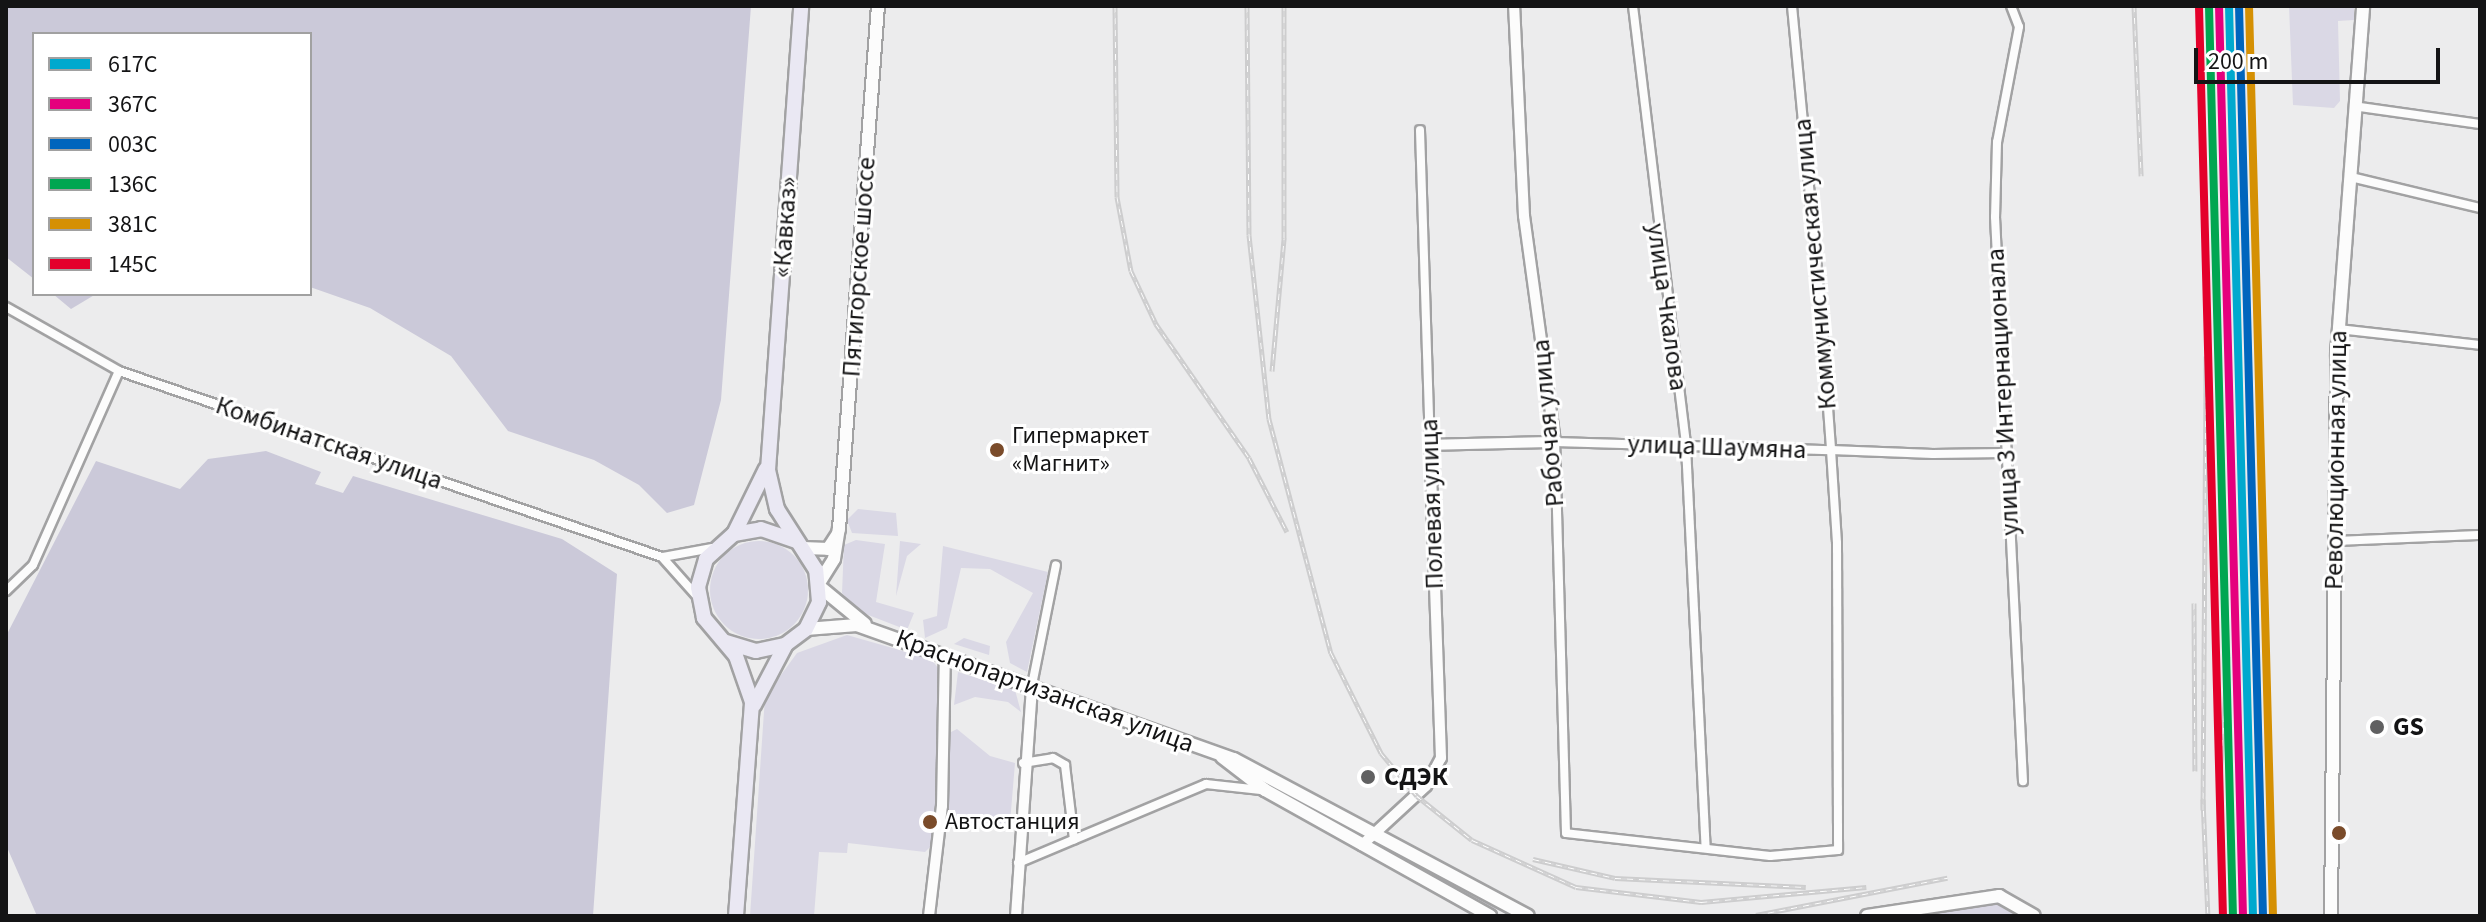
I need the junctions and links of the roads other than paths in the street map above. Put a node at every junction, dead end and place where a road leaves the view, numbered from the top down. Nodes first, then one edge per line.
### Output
1 (801, 6) edge
2 (878, 6) edge
3 (1514, 6) edge
4 (1633, 6) edge
5 (1792, 6) edge
6 (2011, 6) edge
7 (2363, 6) edge
8 (2360, 107) junction
9 (2480, 124) edge
10 (1420, 130) dead end
11 (2355, 178) junction
12 (2480, 208) edge
13 (6, 307) edge
14 (2338, 329) junction
15 (2480, 345) edge
16 (119, 371) junction
17 (1555, 442) junction
18 (1430, 445) junction
19 (1686, 446) junction
20 (769, 449) junction
21 (1831, 450) junction
22 (2004, 453) junction
23 (839, 529) junction
24 (734, 534) junction
25 (2480, 535) edge
26 (2334, 541) junction
27 (801, 546) junction
28 (715, 547) junction
29 (662, 557) junction
30 (1056, 565) dead end
31 (819, 585) junction
32 (6, 591) edge
33 (699, 602) junction
34 (806, 629) junction
35 (874, 630) junction
36 (726, 642) junction
37 (785, 645) junction
38 (945, 655) junction
39 (1032, 685) junction
40 (752, 711) junction
41 (1216, 753) junction
42 (1022, 763) junction
43 (2023, 781) dead end
44 (1265, 790) junction
45 (1370, 832) junction
46 (1074, 839) junction
47 (1362, 845) junction
48 (1706, 848) junction
49 (1018, 863) junction
50 (736, 916) edge
51 (929, 916) edge
52 (1016, 916) edge
53 (1490, 916) edge
54 (1528, 916) edge
55 (1871, 916) edge
56 (2034, 916) edge
57 (2331, 916) edge

1 - 20 highway, «Кавказ»
2 - 23 main road, Пятигорское шоссе
3 - 17 street, Рабочая улица
4 - 19 street, улица Чкалова
5 - 21 street, Коммунистическая улица
6 - 22 street, улица 3 Интернационала
7 - 8 main road, Революционная улица
8 - 9 street
8 - 11 main road, Революционная улица
10 - 18 street, Полевая улица
11 - 12 street
11 - 14 main road, Революционная улица
13 - 16 street, Комбинатская улица
14 - 15 street
14 - 26 main road, Революционная улица
16 - 29 street, Комбинатская улица
16 - 32 street
17 - 18 street, улица Шаумяна
17 - 19 street, улица Шаумяна
17 - 48 street, Рабочая улица
18 - 45 street, Полевая улица
19 - 21 street, улица Шаумяна
19 - 48 street, улица Чкалова
20 - 24 highway, «Кавказ»
20 - 27 highway, «Кавказ»
21 - 22 street, улица Шаумяна
21 - 48 street, Коммунистическая улица
22 - 43 street, улица 3 Интернационала
23 - 27 main road
23 - 31 main road, Пятигорское шоссе
24 - 27 highway
24 - 28 highway, «Кавказ»
25 - 26 street
26 - 57 main road, Революционная улица
27 - 31 highway, «Кавказ»
28 - 29 street, Комбинатская улица
28 - 33 highway
29 - 33 street, Комбинатская улица
30 - 39 street
31 - 34 highway
31 - 35 main road, Краснопартизанская улица
33 - 36 highway
34 - 35 main road, Краснопартизанская улица
34 - 37 highway
35 - 38 main road, Краснопартизанская улица
36 - 37 highway
36 - 40 highway
37 - 40 highway
38 - 39 main road, Краснопартизанская улица
38 - 51 street
39 - 41 main road, Краснопартизанская улица
39 - 42 street
40 - 50 highway
41 - 44 main road, Краснопартизанская улица
41 - 45 main road, Краснопартизанская улица
42 - 46 street
42 - 49 street
44 - 46 street
44 - 47 main road, Краснопартизанская улица
45 - 47 street, Полевая улица
45 - 54 main road, Краснопартизанская улица
46 - 49 street
47 - 53 main road, Краснопартизанская улица
49 - 52 street
55 - 56 main road

